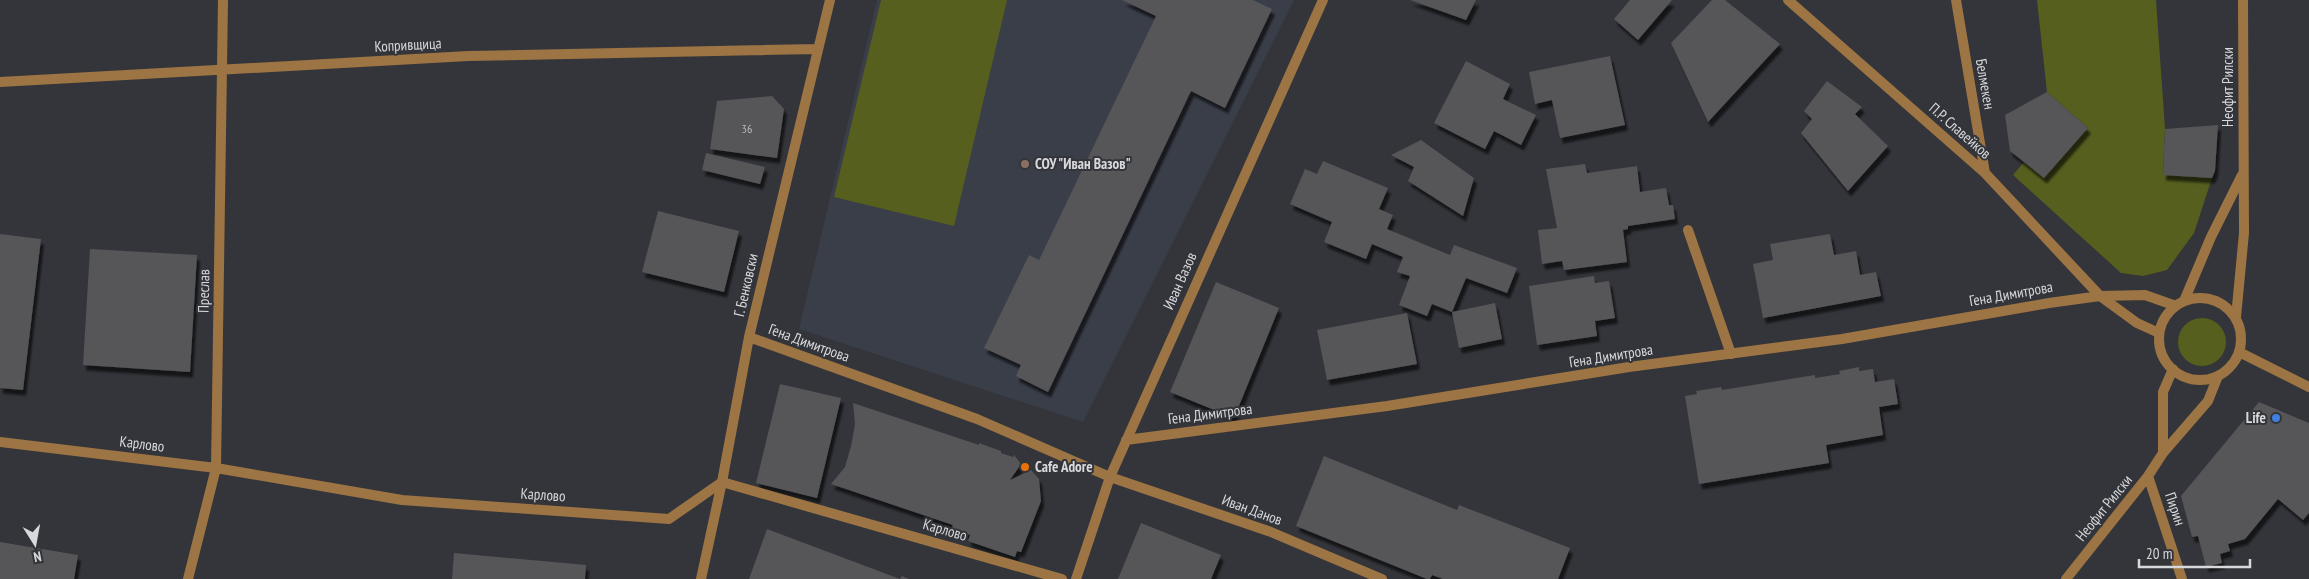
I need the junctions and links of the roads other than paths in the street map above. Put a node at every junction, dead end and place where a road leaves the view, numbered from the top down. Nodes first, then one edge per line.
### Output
1 (223, 0) edge
2 (830, 0) edge
3 (1323, 0) edge
4 (1788, 0) edge
5 (1956, 0) edge
6 (2243, 0) edge
7 (818, 49) junction
8 (222, 70) junction
9 (0, 82) edge
10 (1985, 173) junction
11 (2243, 174) junction
12 (1688, 230) dead end
13 (2100, 296) junction
14 (2180, 303) junction
15 (2236, 317) junction
16 (2160, 333) junction
17 (749, 337) junction
18 (2240, 352) junction
19 (1731, 354) junction
20 (2173, 369) junction
21 (2218, 376) junction
22 (2309, 387) edge
23 (1126, 440) junction
24 (0, 442) edge
25 (2163, 453) junction
26 (216, 468) junction
27 (1110, 476) junction
28 (2148, 476) junction
29 (722, 482) junction
30 (188, 579) edge
31 (700, 579) edge
32 (1062, 579) edge
33 (1076, 579) edge
34 (1382, 579) edge
35 (2066, 579) edge
36 (2182, 579) edge

1 - 8 street, Преслав
2 - 7 street, Г. Бенковски
3 - 23 street, Иван Вазов
4 - 10 street, П.Р. Славейков
5 - 10 street, Белмекен
6 - 11 street, Неофит Рилски
7 - 8 street, Копривщица
7 - 17 street, Г. Бенковски
8 - 9 street, Копривщица
8 - 26 street, Преслав
10 - 13 street, П.Р. Славейков
11 - 14 street, Неофит Рилски
11 - 15 street, Неофит Рилски
12 - 19 street
13 - 14 street, Гена Димитрова
13 - 16 street
13 - 19 street, Гена Димитрова
14 - 15 street
14 - 16 street
15 - 18 street
16 - 20 street
17 - 27 street, Гена Димитрова
17 - 29 street, Г. Бенковски
18 - 21 street
18 - 22 street
19 - 23 street, Гена Димитрова
20 - 21 street
20 - 25 street
21 - 25 street, Неофит Рилски
23 - 27 street, Иван Вазов
24 - 26 street, Карлово
25 - 28 street, Неофит Рилски
26 - 29 street, Карлово
26 - 30 street, Преслав
27 - 33 street, Иван Вазов
27 - 34 street, Иван Данов
28 - 35 street, Неофит Рилски
28 - 36 street, Пирин
29 - 31 street, Г. Бенковски
29 - 32 street, Карлово

